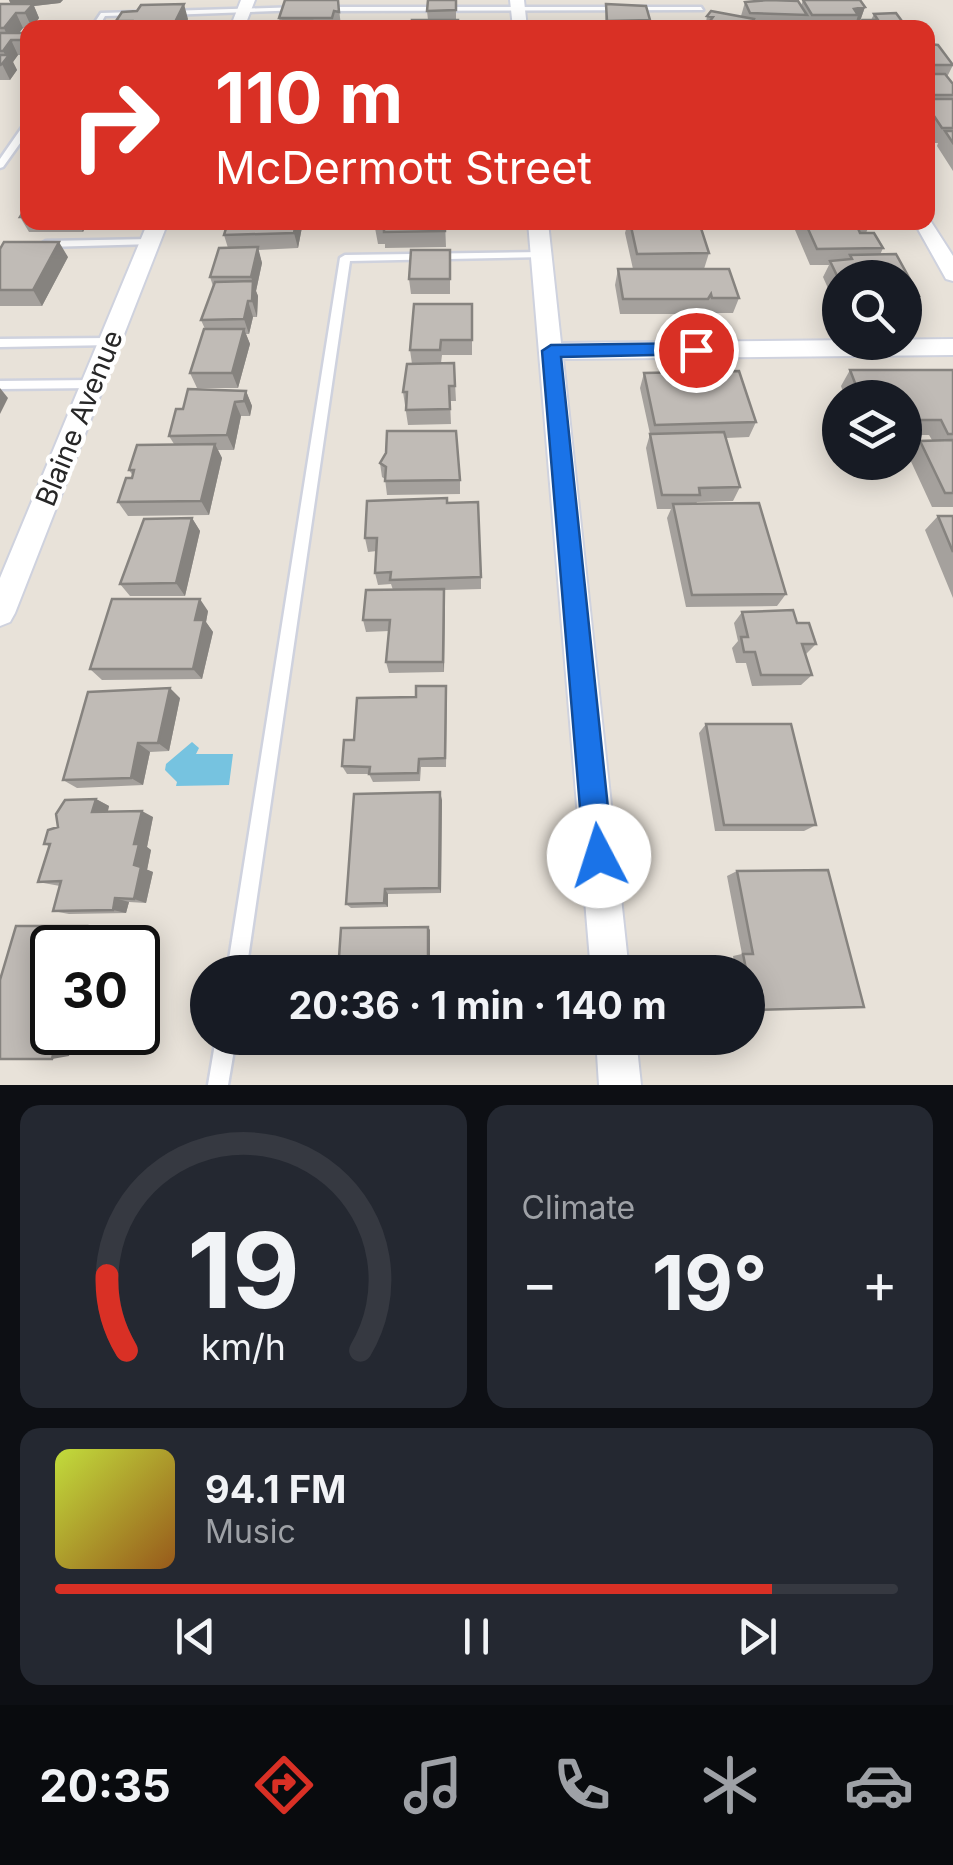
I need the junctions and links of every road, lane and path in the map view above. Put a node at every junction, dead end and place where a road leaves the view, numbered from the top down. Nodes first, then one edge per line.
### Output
1 (517, 4) edge
2 (246, 6) edge
3 (701, 9) dead end
4 (142, 14) edge
5 (161, 14) edge
6 (100, 20) edge
7 (20, 136) edge
8 (0, 165) edge
9 (539, 230) edge
10 (928, 230) edge
11 (154, 232) edge
12 (38, 244) edge
13 (542, 255) junction
14 (953, 274) edge
15 (110, 342) junction
16 (0, 343) edge
17 (953, 347) edge
18 (551, 351) junction
19 (93, 384) junction
20 (0, 385) edge
21 (0, 612) edge
22 (239, 955) edge
23 (608, 955) edge
24 (223, 1055) edge
25 (617, 1055) edge
26 (218, 1085) edge
27 (620, 1085) edge

1 - 2 lane
1 - 3 lane
2 - 5 lane
4 - 6 lane
7 - 8 lane
9 - 13 street
10 - 14 street
11 - 12 lane
11 - 15 street, Blaine Avenue
13 - 18 street
13 - 22 lane
15 - 16 lane
15 - 19 street, Blaine Avenue
17 - 18 street
18 - 23 street
19 - 20 lane
19 - 21 street, Blaine Avenue
24 - 26 lane
25 - 27 street

